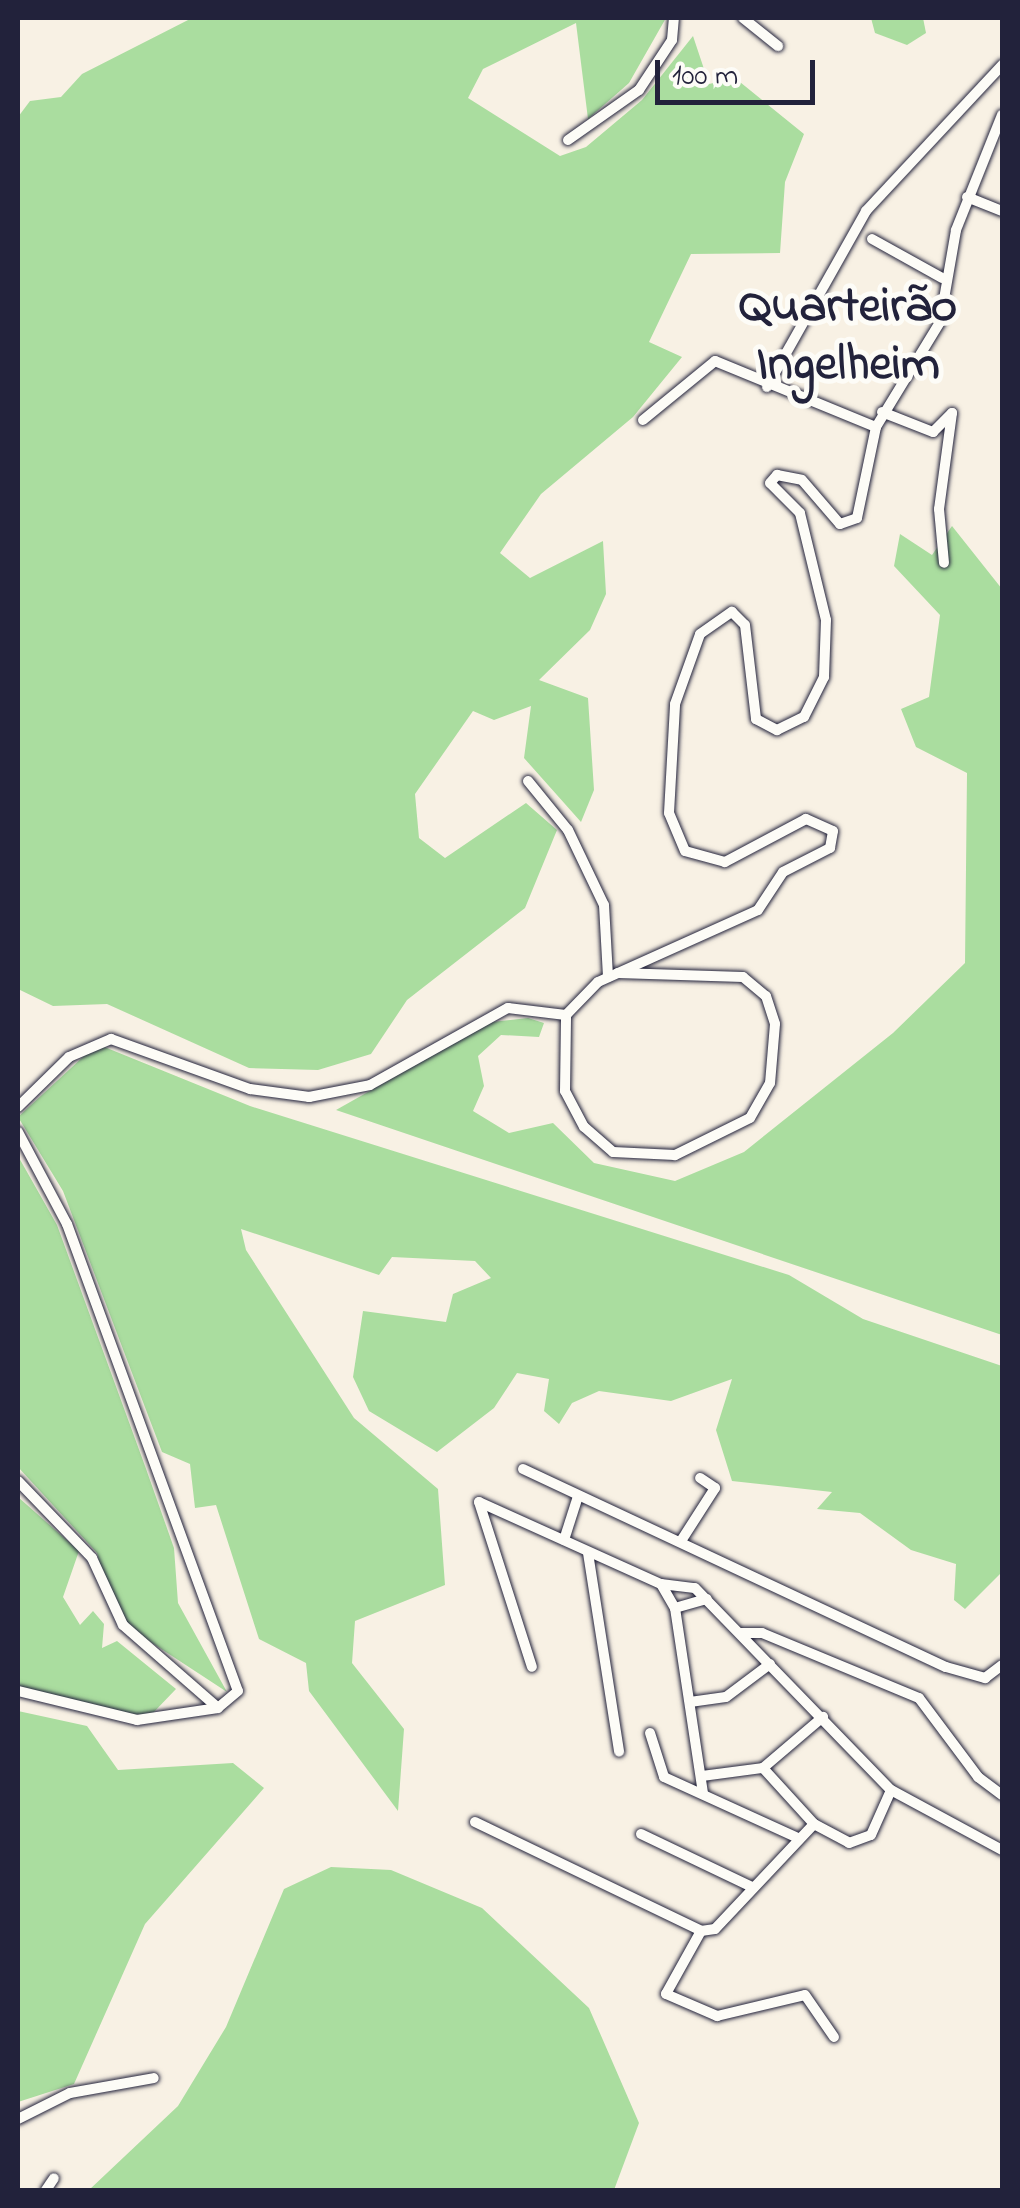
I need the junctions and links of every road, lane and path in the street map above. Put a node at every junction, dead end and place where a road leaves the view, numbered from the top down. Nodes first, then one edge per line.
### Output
1 (674, 18) edge
2 (743, 18) edge
3 (778, 46) dead end
4 (1002, 66) edge
5 (1002, 115) edge
6 (568, 140) dead end
7 (967, 197) junction
8 (1002, 211) edge
9 (872, 239) dead end
10 (942, 278) junction
11 (768, 386) junction
12 (882, 412) junction
13 (643, 420) dead end
14 (876, 428) junction
15 (944, 564) dead end
16 (528, 781) dead end
17 (613, 975) junction
18 (566, 1015) junction
19 (18, 1107) edge
20 (18, 1132) edge
21 (523, 1469) dead end
22 (700, 1478) dead end
23 (18, 1481) edge
24 (578, 1496) junction
25 (564, 1540) junction
26 (680, 1541) junction
27 (588, 1553) junction
28 (661, 1584) junction
29 (708, 1599) junction
30 (675, 1608) junction
31 (740, 1633) junction
32 (770, 1664) junction
33 (1002, 1666) edge
34 (532, 1667) dead end
35 (18, 1691) edge
36 (690, 1702) junction
37 (218, 1708) junction
38 (823, 1717) junction
39 (650, 1733) dead end
40 (619, 1752) dead end
41 (763, 1768) junction
42 (702, 1776) junction
43 (892, 1790) junction
44 (703, 1794) junction
45 (1002, 1795) edge
46 (475, 1822) dead end
47 (814, 1824) junction
48 (640, 1834) dead end
49 (800, 1839) junction
50 (1002, 1850) edge
51 (752, 1887) junction
52 (701, 1931) junction
53 (834, 2037) dead end
54 (154, 2078) dead end
55 (18, 2119) edge
56 (54, 2178) dead end
57 (46, 2190) edge

1 - 6 street
2 - 3 street
4 - 11 street
5 - 7 street
7 - 8 street
7 - 10 street
9 - 10 street
10 - 12 street
11 - 13 street
11 - 14 street
12 - 14 street
12 - 15 street
14 - 17 street
16 - 17 street
17 - 18 street
17 - 18 street
18 - 19 street
20 - 37 street
21 - 24 street
22 - 26 street
23 - 37 street
24 - 25 street
24 - 26 street
25 - 27 street
25 - 34 street
26 - 33 street
27 - 28 street
27 - 40 street
28 - 29 street
28 - 30 street
29 - 30 street
29 - 31 street
30 - 36 street
31 - 32 street
31 - 45 street
32 - 36 street
32 - 38 street
35 - 37 street
36 - 42 street
38 - 41 street
38 - 43 street
39 - 44 street
41 - 42 street
41 - 47 street
42 - 44 street
43 - 47 street
43 - 50 street
44 - 49 street
46 - 52 street
47 - 49 street
48 - 51 street
49 - 51 street
51 - 52 street
52 - 53 street
54 - 55 street
56 - 57 street

